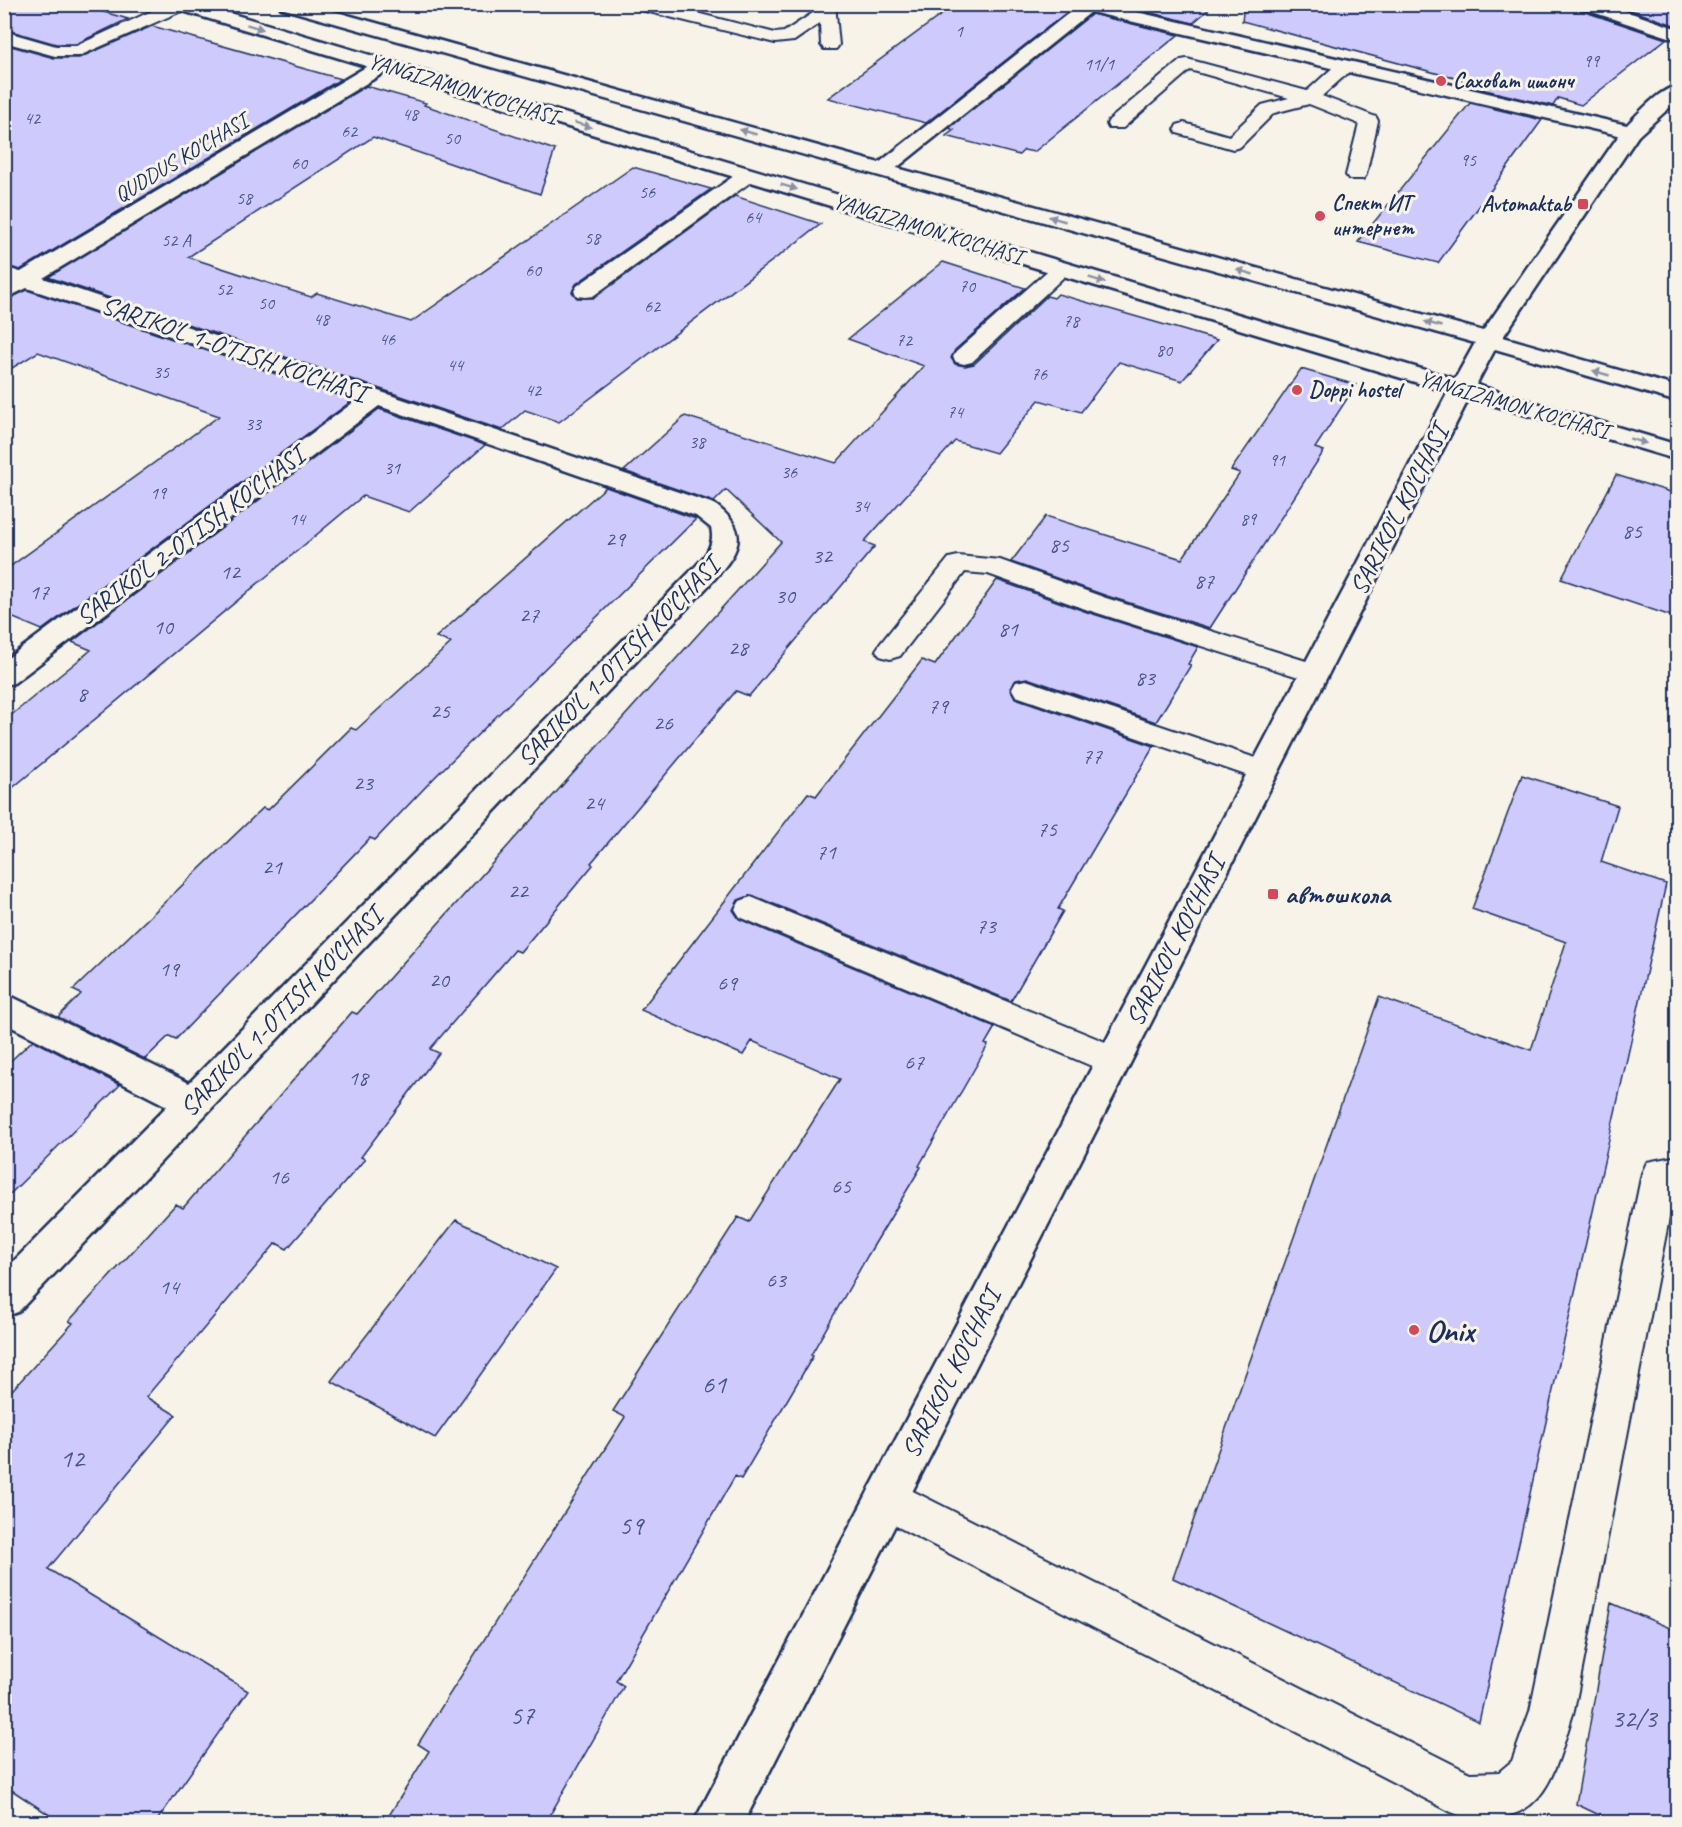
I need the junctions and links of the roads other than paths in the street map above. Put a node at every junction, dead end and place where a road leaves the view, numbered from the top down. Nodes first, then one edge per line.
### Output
1 (287, 4) edge
2 (639, 4) edge
3 (1586, 4) edge
4 (179, 5) edge
5 (1085, 5) edge
6 (827, 8) edge
7 (1677, 35) edge
8 (4, 36) edge
9 (423, 42) junction
10 (830, 45) dead end
11 (383, 65) junction
12 (1345, 66) junction
13 (1677, 91) edge
14 (1310, 98) junction
15 (1116, 124) dead end
16 (1184, 129) dead end
17 (1631, 132) junction
18 (882, 170) junction
19 (748, 175) junction
20 (1356, 175) dead end
21 (1061, 269) junction
22 (12, 282) edge
23 (585, 291) dead end
24 (1489, 340) junction
25 (964, 357) dead end
26 (1461, 390) junction
27 (1677, 395) edge
28 (376, 397) junction
29 (1677, 453) edge
30 (890, 650) dead end
31 (1315, 674) junction
32 (4, 676) edge
33 (1026, 689) dead end
34 (1263, 771) junction
35 (751, 909) dead end
36 (4, 1007) edge
37 (1113, 1060) junction
38 (194, 1103) junction
39 (1677, 1172) edge
40 (4, 1299) edge
41 (886, 1498) junction
42 (718, 1822) edge

1 - 9 main road, YANGIZAMON KO'CHASI
2 - 6 lane
3 - 7 main road
4 - 8 lane
4 -> 11 main road, YANGIZAMON KO'CHASI
5 - 12 main road
5 - 18 main road
6 - 10 lane
9 - 11 main road, QUDDUS KO'CHASI
18 -> 9 main road, YANGIZAMON KO'CHASI
11 -> 19 main road, YANGIZAMON KO'CHASI
11 - 22 main road, QUDDUS KO'CHASI
12 - 14 lane
12 - 17 main road
13 - 17 main road, SARIKO'L KO'CHASI
14 - 15 lane
14 - 16 lane
14 - 20 lane
17 - 24 main road, SARIKO'L KO'CHASI
24 -> 18 main road, YANGIZAMON KO'CHASI
19 -> 21 main road, YANGIZAMON KO'CHASI
19 - 23 lane
21 - 25 lane
21 -> 26 main road, YANGIZAMON KO'CHASI
22 - 28 main road, SARIKO'L 1-O'TISH KO'CHASI
24 - 26 main road, SARIKO'L KO'CHASI
27 -> 24 main road, YANGIZAMON KO'CHASI
26 -> 29 main road, YANGIZAMON KO'CHASI
26 - 31 main road, SARIKO'L KO'CHASI
28 - 32 main road, SARIKO'L 2-O'TISH KO'CHASI
28 - 38 main road, SARIKO'L 1-O'TISH KO'CHASI
30 - 31 lane
31 - 34 main road, SARIKO'L KO'CHASI
33 - 34 lane
34 - 37 main road, SARIKO'L KO'CHASI
35 - 37 lane
36 - 38 main road
37 - 41 main road, SARIKO'L KO'CHASI
38 - 40 main road, SARIKO'L 1-O'TISH KO'CHASI
39 - 41 lane
41 - 42 main road, SARIKO'L KO'CHASI

